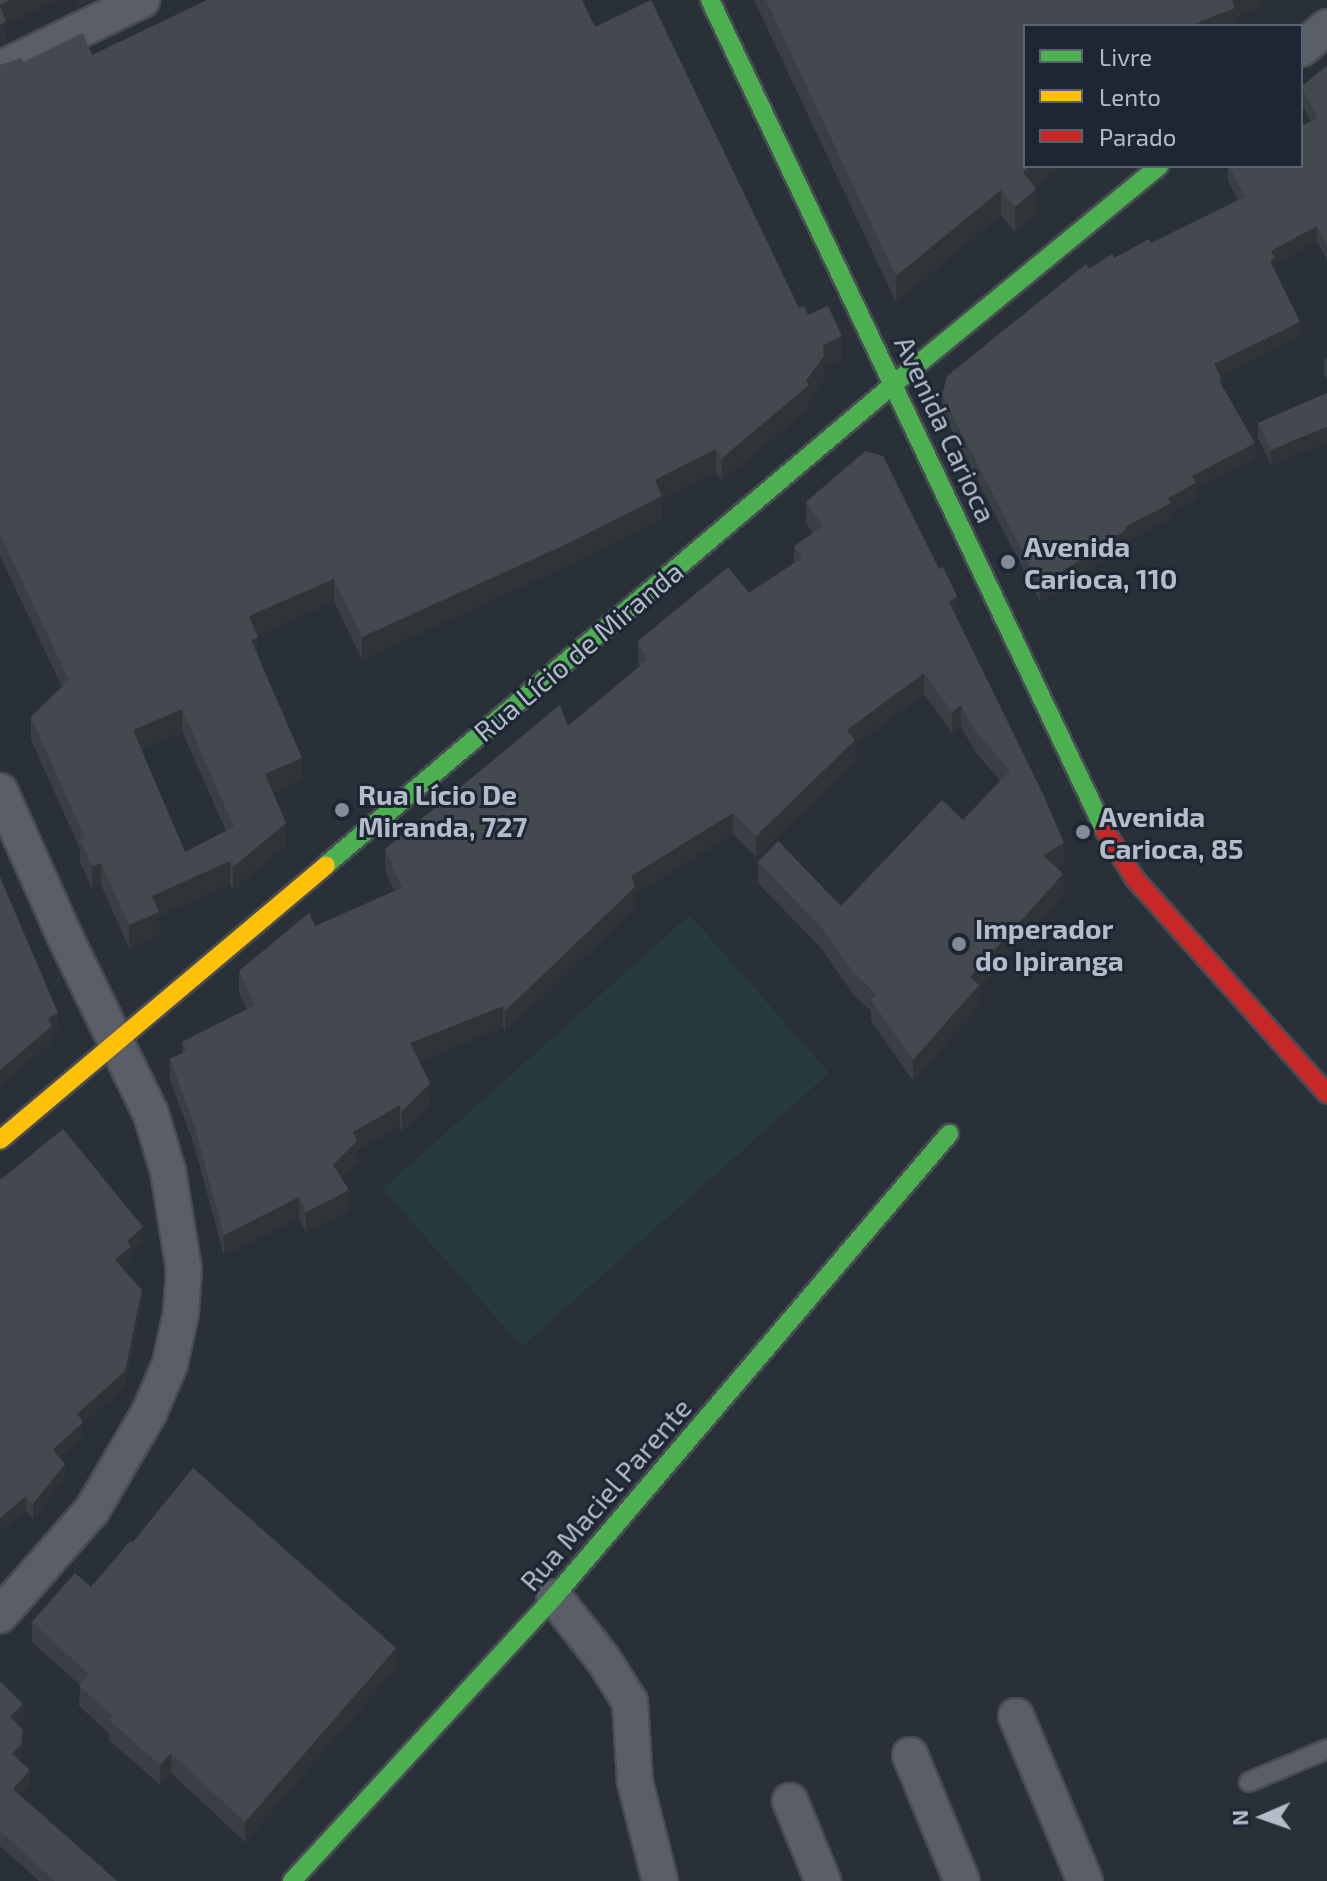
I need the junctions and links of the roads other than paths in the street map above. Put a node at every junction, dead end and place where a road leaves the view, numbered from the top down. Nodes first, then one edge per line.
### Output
1 (142, 0) edge
2 (710, 0) edge
3 (1327, 27) edge
4 (1303, 47) edge
5 (0, 69) edge
6 (1157, 168) edge
7 (895, 383) junction
8 (0, 791) edge
9 (119, 1042) junction
10 (1327, 1094) edge
11 (949, 1134) dead end
12 (0, 1140) edge
13 (554, 1597) junction
14 (0, 1615) edge
15 (1016, 1716) dead end
16 (1327, 1749) edge
17 (910, 1755) dead end
18 (1249, 1782) dead end
19 (790, 1801) dead end
20 (292, 1881) edge
21 (660, 1881) edge
22 (823, 1881) edge
23 (962, 1881) edge
24 (1085, 1881) edge

1 - 5 street
2 - 7 street, Avenida Carioca
3 - 4 street
6 - 7 street, Rua Lício de Miranda
7 - 9 street, Rua Lício de Miranda
7 - 10 street, Avenida Carioca
8 - 9 street
9 - 12 street, Rua Lício de Miranda
9 - 14 street
11 - 13 street, Rua Maciel Parente
13 - 20 street, Rua Maciel Parente
13 - 21 street
15 - 24 street
16 - 18 lane
17 - 23 street
19 - 22 street

